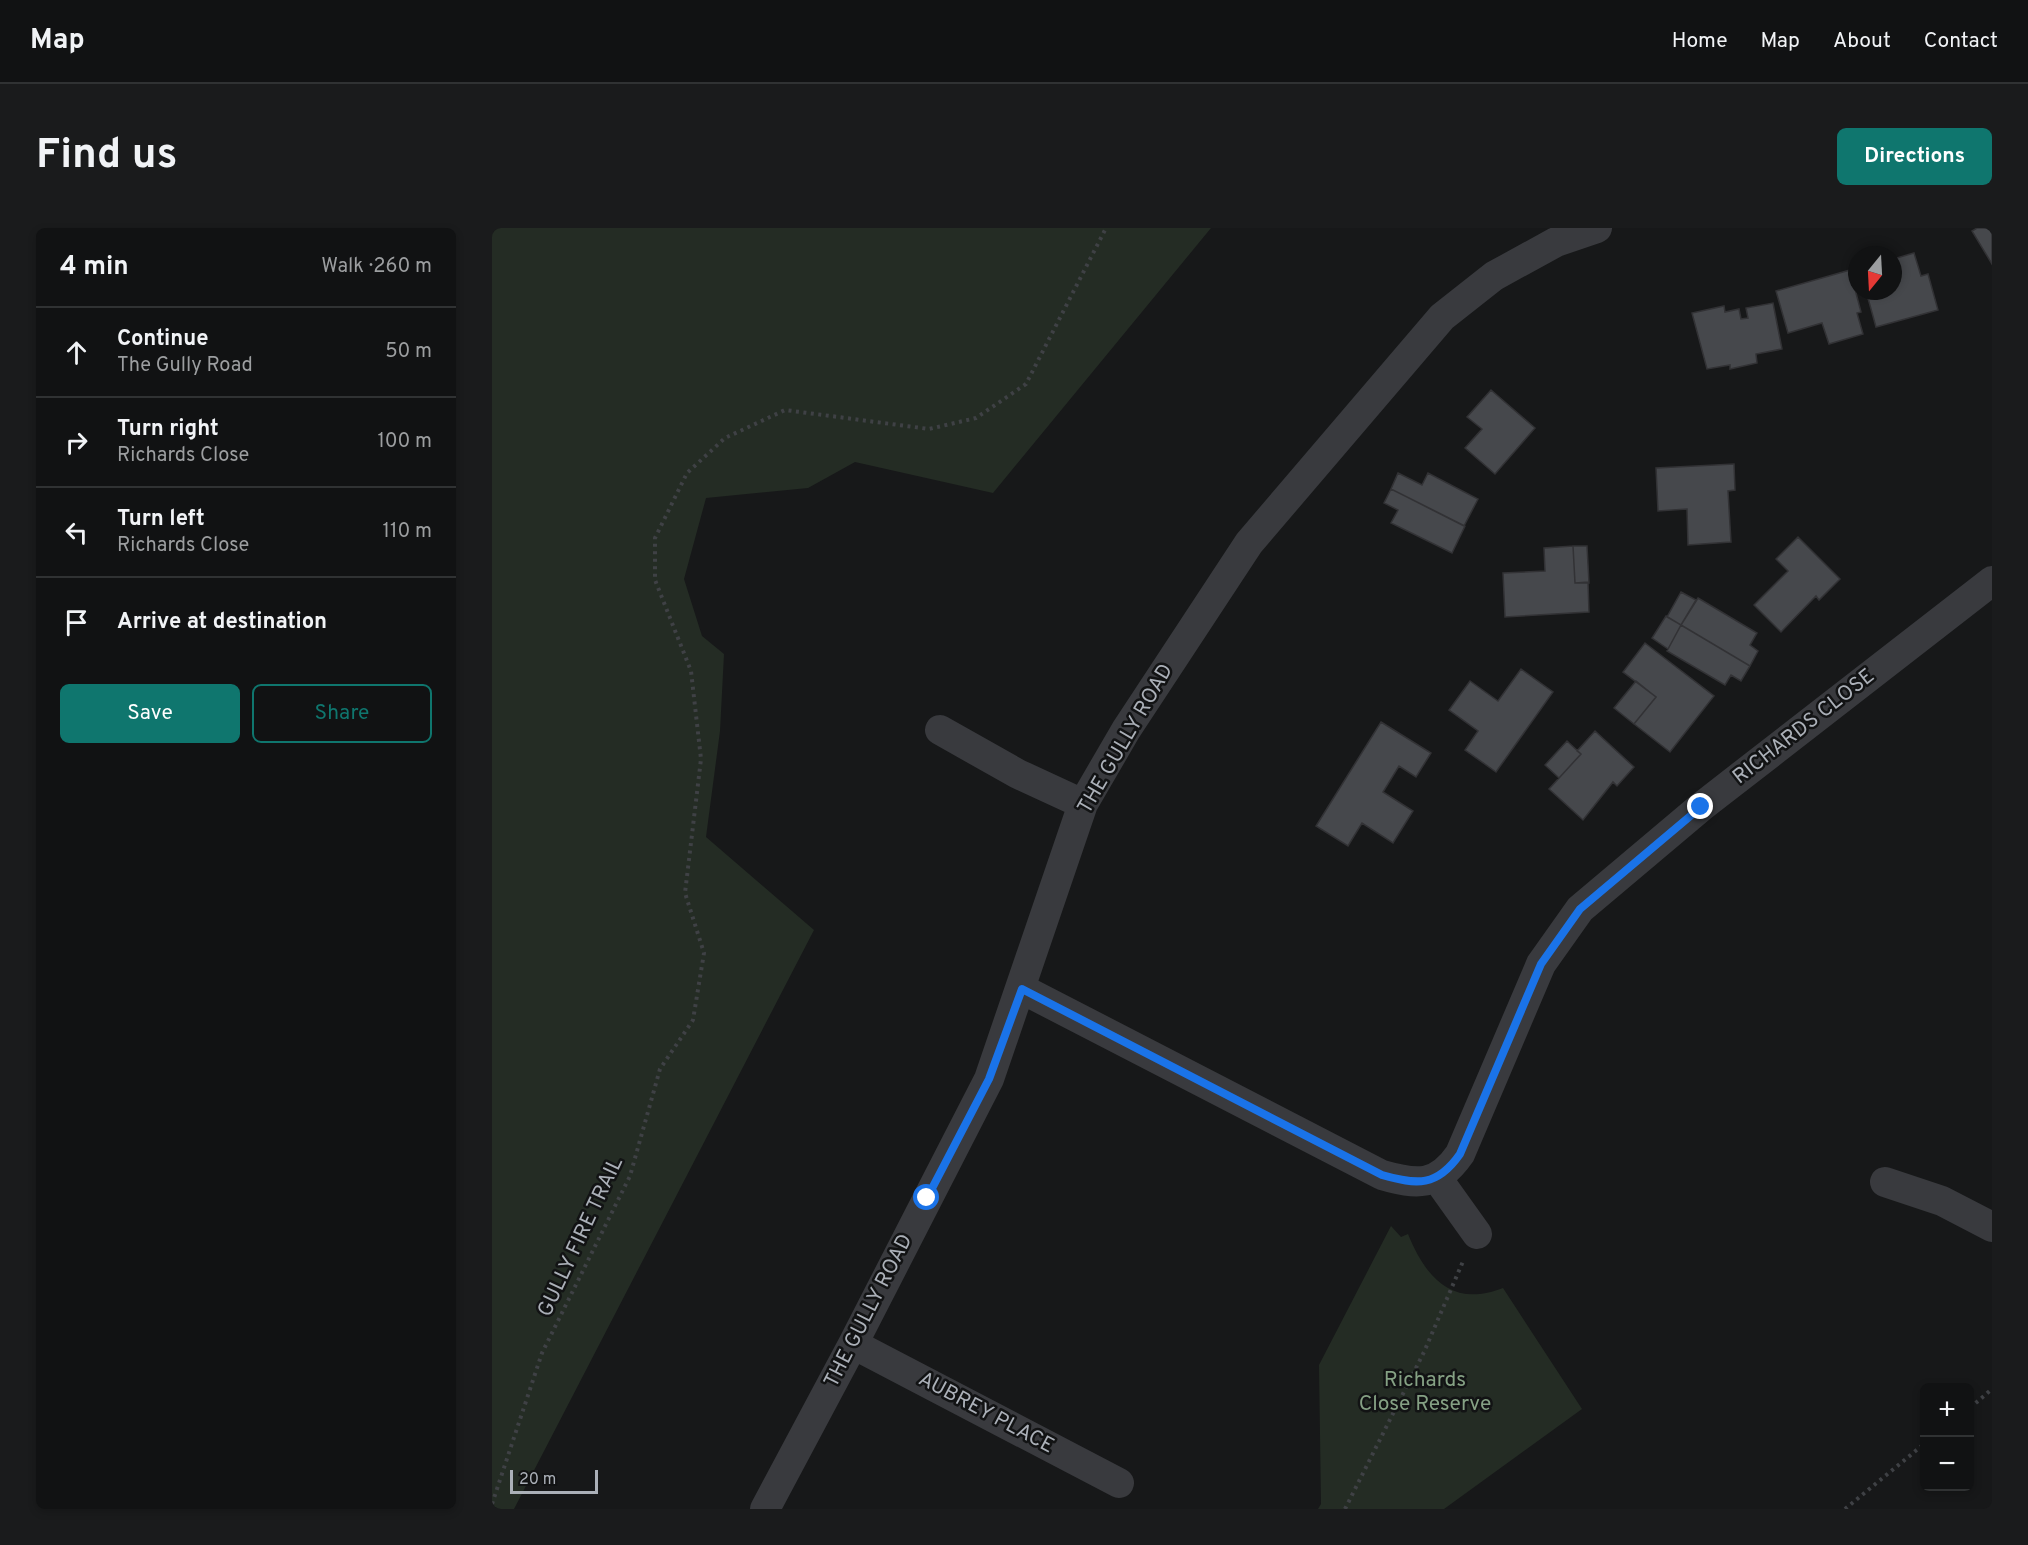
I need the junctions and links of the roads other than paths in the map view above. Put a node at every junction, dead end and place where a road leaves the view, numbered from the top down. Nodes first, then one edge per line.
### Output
1 (1597, 228) edge
2 (1992, 581) edge
3 (940, 730) dead end
4 (1083, 804) junction
5 (1022, 989) junction
6 (1437, 1178) junction
7 (1885, 1182) dead end
8 (1992, 1227) edge
9 (1477, 1234) road end
10 (853, 1344) junction
11 (1119, 1483) dead end
12 (765, 1509) edge

1 - 4 street, THE GULLY ROAD
2 - 6 street, RICHARDS CLOSE
3 - 4 street
4 - 5 street, THE GULLY ROAD
5 - 6 street
5 - 10 street, THE GULLY ROAD
6 - 9 street
7 - 8 street
10 - 11 street, AUBREY PLACE
10 - 12 street, THE GULLY ROAD

